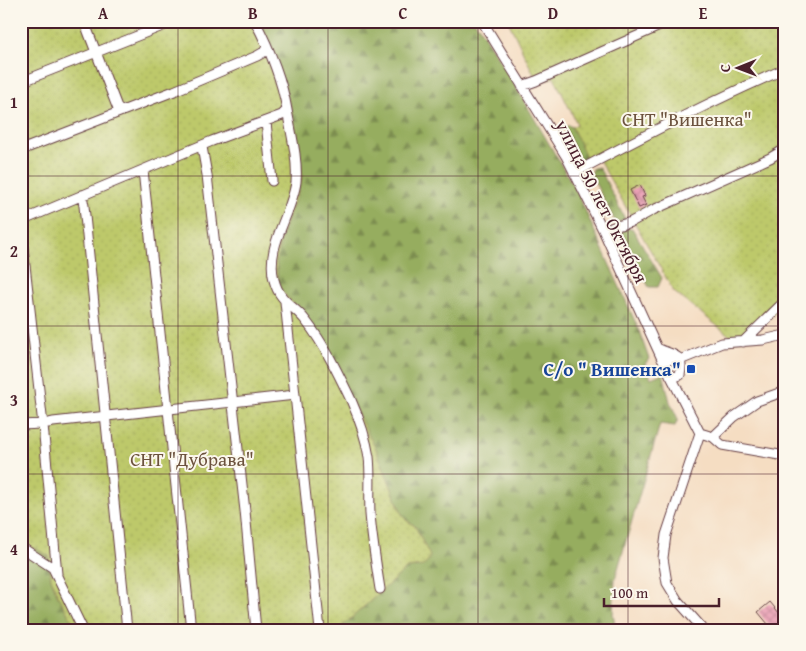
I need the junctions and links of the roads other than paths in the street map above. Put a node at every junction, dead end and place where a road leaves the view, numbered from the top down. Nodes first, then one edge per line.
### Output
1 (84, 21) edge
2 (175, 21) edge
3 (254, 21) edge
4 (671, 21) edge
5 (484, 22) edge
6 (267, 47) junction
7 (96, 52) junction
8 (785, 69) edge
9 (21, 82) edge
10 (522, 86) junction
11 (287, 110) junction
12 (119, 112) junction
13 (266, 122) junction
14 (202, 146) junction
15 (785, 149) edge
16 (21, 150) edge
17 (143, 170) junction
18 (574, 173) junction
19 (272, 181) dead end
20 (82, 195) junction
21 (21, 221) edge
22 (21, 230) edge
23 (603, 230) junction
24 (785, 301) edge
25 (284, 302) junction
26 (785, 335) edge
27 (743, 342) junction
28 (657, 348) junction
29 (662, 359) junction
30 (680, 360) junction
31 (670, 375) junction
32 (785, 392) edge
33 (295, 396) junction
34 (233, 403) junction
35 (169, 410) junction
36 (106, 417) junction
37 (21, 425) edge
38 (43, 425) junction
39 (700, 433) junction
40 (713, 437) junction
41 (785, 456) edge
42 (21, 547) edge
43 (57, 574) junction
44 (380, 589) dead end
45 (83, 630) edge
46 (127, 630) edge
47 (191, 630) edge
48 (256, 630) edge
49 (320, 630) edge
50 (704, 630) edge

1 - 7 street
2 - 7 street
3 - 6 street
4 - 10 street
5 - 10 street, улица 50 лет Октября
6 - 11 street
6 - 12 street
7 - 9 street
7 - 12 street
8 - 18 street
10 - 18 street, улица 50 лет Октября
11 - 13 street
11 - 25 street
12 - 16 street
13 - 14 street
13 - 19 street
14 - 17 street
14 - 34 street
15 - 23 street
17 - 20 street
17 - 35 street
18 - 23 street, улица 50 лет Октября
20 - 21 street
20 - 36 street
22 - 38 street
23 - 28 street, улица 50 лет Октября
24 - 27 street
25 - 33 street
25 - 44 street
26 - 27 street
27 - 30 street
28 - 29 street, улица 50 лет Октября
28 - 30 street
29 - 30 street
29 - 31 street, улица 50 лет Октября
30 - 31 street
31 - 39 street, улица 50 лет Октября
32 - 40 street
33 - 34 street
33 - 49 street
34 - 35 street
34 - 48 street
35 - 36 street
35 - 47 street
36 - 38 street
36 - 46 street
37 - 38 street
38 - 43 street
39 - 40 street
39 - 50 street
40 - 41 street
42 - 43 street
43 - 45 street

